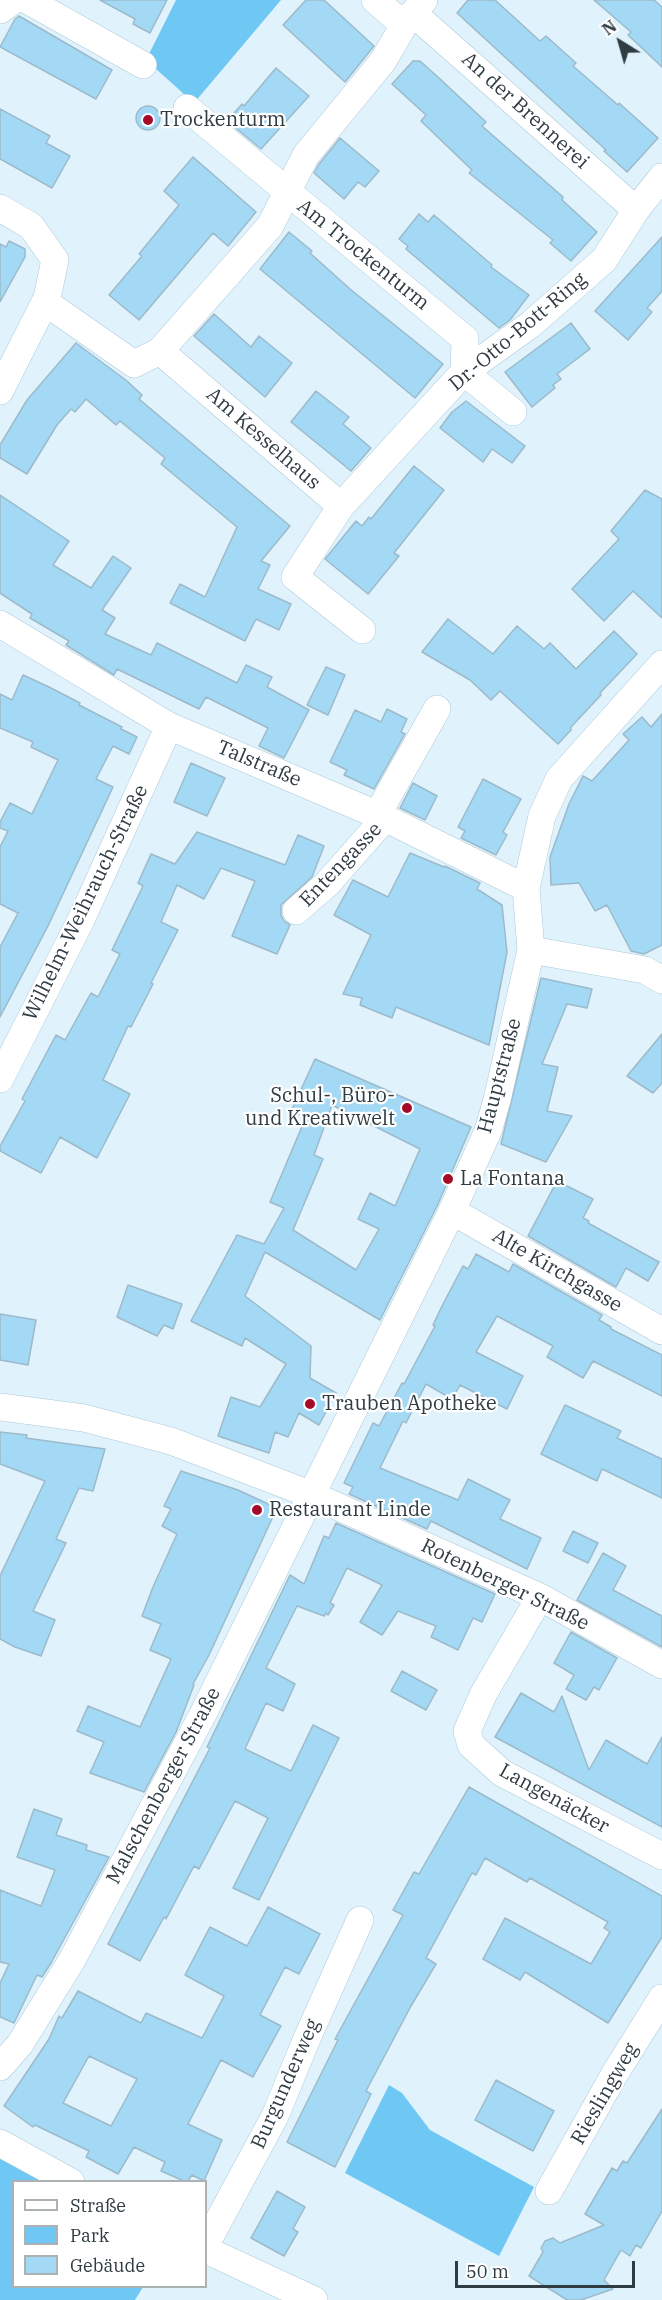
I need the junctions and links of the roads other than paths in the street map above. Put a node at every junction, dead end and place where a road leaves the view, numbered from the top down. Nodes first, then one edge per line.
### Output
1 (14, 0) edge
2 (27, 0) edge
3 (375, 0) edge
4 (0, 10) edge
5 (414, 12) edge
6 (143, 65) dead end
7 (187, 108) dead end
8 (659, 188) edge
9 (286, 192) junction
10 (0, 208) edge
11 (636, 210) junction
12 (45, 302) junction
13 (160, 351) junction
14 (464, 372) junction
15 (0, 392) edge
16 (513, 412) dead end
17 (341, 506) junction
18 (0, 624) edge
19 (362, 630) dead end
20 (662, 664) edge
21 (437, 709) dead end
22 (170, 726) junction
23 (381, 816) junction
24 (526, 888) junction
25 (296, 911) dead end
26 (531, 950) junction
27 (662, 980) edge
28 (0, 1079) edge
29 (452, 1211) junction
30 (662, 1331) edge
31 (0, 1407) edge
32 (312, 1495) junction
33 (540, 1597) junction
34 (662, 1665) edge
35 (662, 1856) edge
36 (360, 1920) dead end
37 (662, 1998) edge
38 (0, 2067) edge
39 (0, 2143) edge
40 (69, 2180) edge
41 (549, 2191) dead end
42 (207, 2242) edge
43 (207, 2250) edge
44 (314, 2300) edge

1 - 4 street
2 - 6 street
3 - 5 street, An der Brennerei
5 - 9 street
5 - 11 street, An der Brennerei
7 - 9 street, Am Trockenturm
8 - 11 street, Dr.-Otto-Bott-Ring
9 - 13 street
9 - 14 street, Am Trockenturm
10 - 12 street
11 - 14 street, Dr.-Otto-Bott-Ring
12 - 13 street
12 - 15 street
13 - 17 street, Am Kesselhaus
14 - 16 street
14 - 17 street, Dr.-Otto-Bott-Ring
17 - 19 street
18 - 22 street, Talstraße
20 - 24 street, Hauptstraße
21 - 23 street, Entengasse
22 - 23 street, Talstraße
22 - 28 street, Wilhelm-Weihrauch-Straße
23 - 24 street, Talstraße
23 - 25 street, Entengasse
24 - 26 street, Hauptstraße
26 - 27 street
26 - 29 street, Hauptstraße
29 - 30 street, Alte Kirchgasse
29 - 32 street, Hauptstraße
31 - 32 street, Rotenberger Straße
32 - 33 street, Rotenberger Straße
32 - 38 street, Malschenberger Straße
33 - 34 street, Rotenberger Straße
33 - 35 street, Langenäcker
36 - 42 street, Burgunderweg
37 - 41 street, Rieslingweg
39 - 40 street
43 - 44 street

